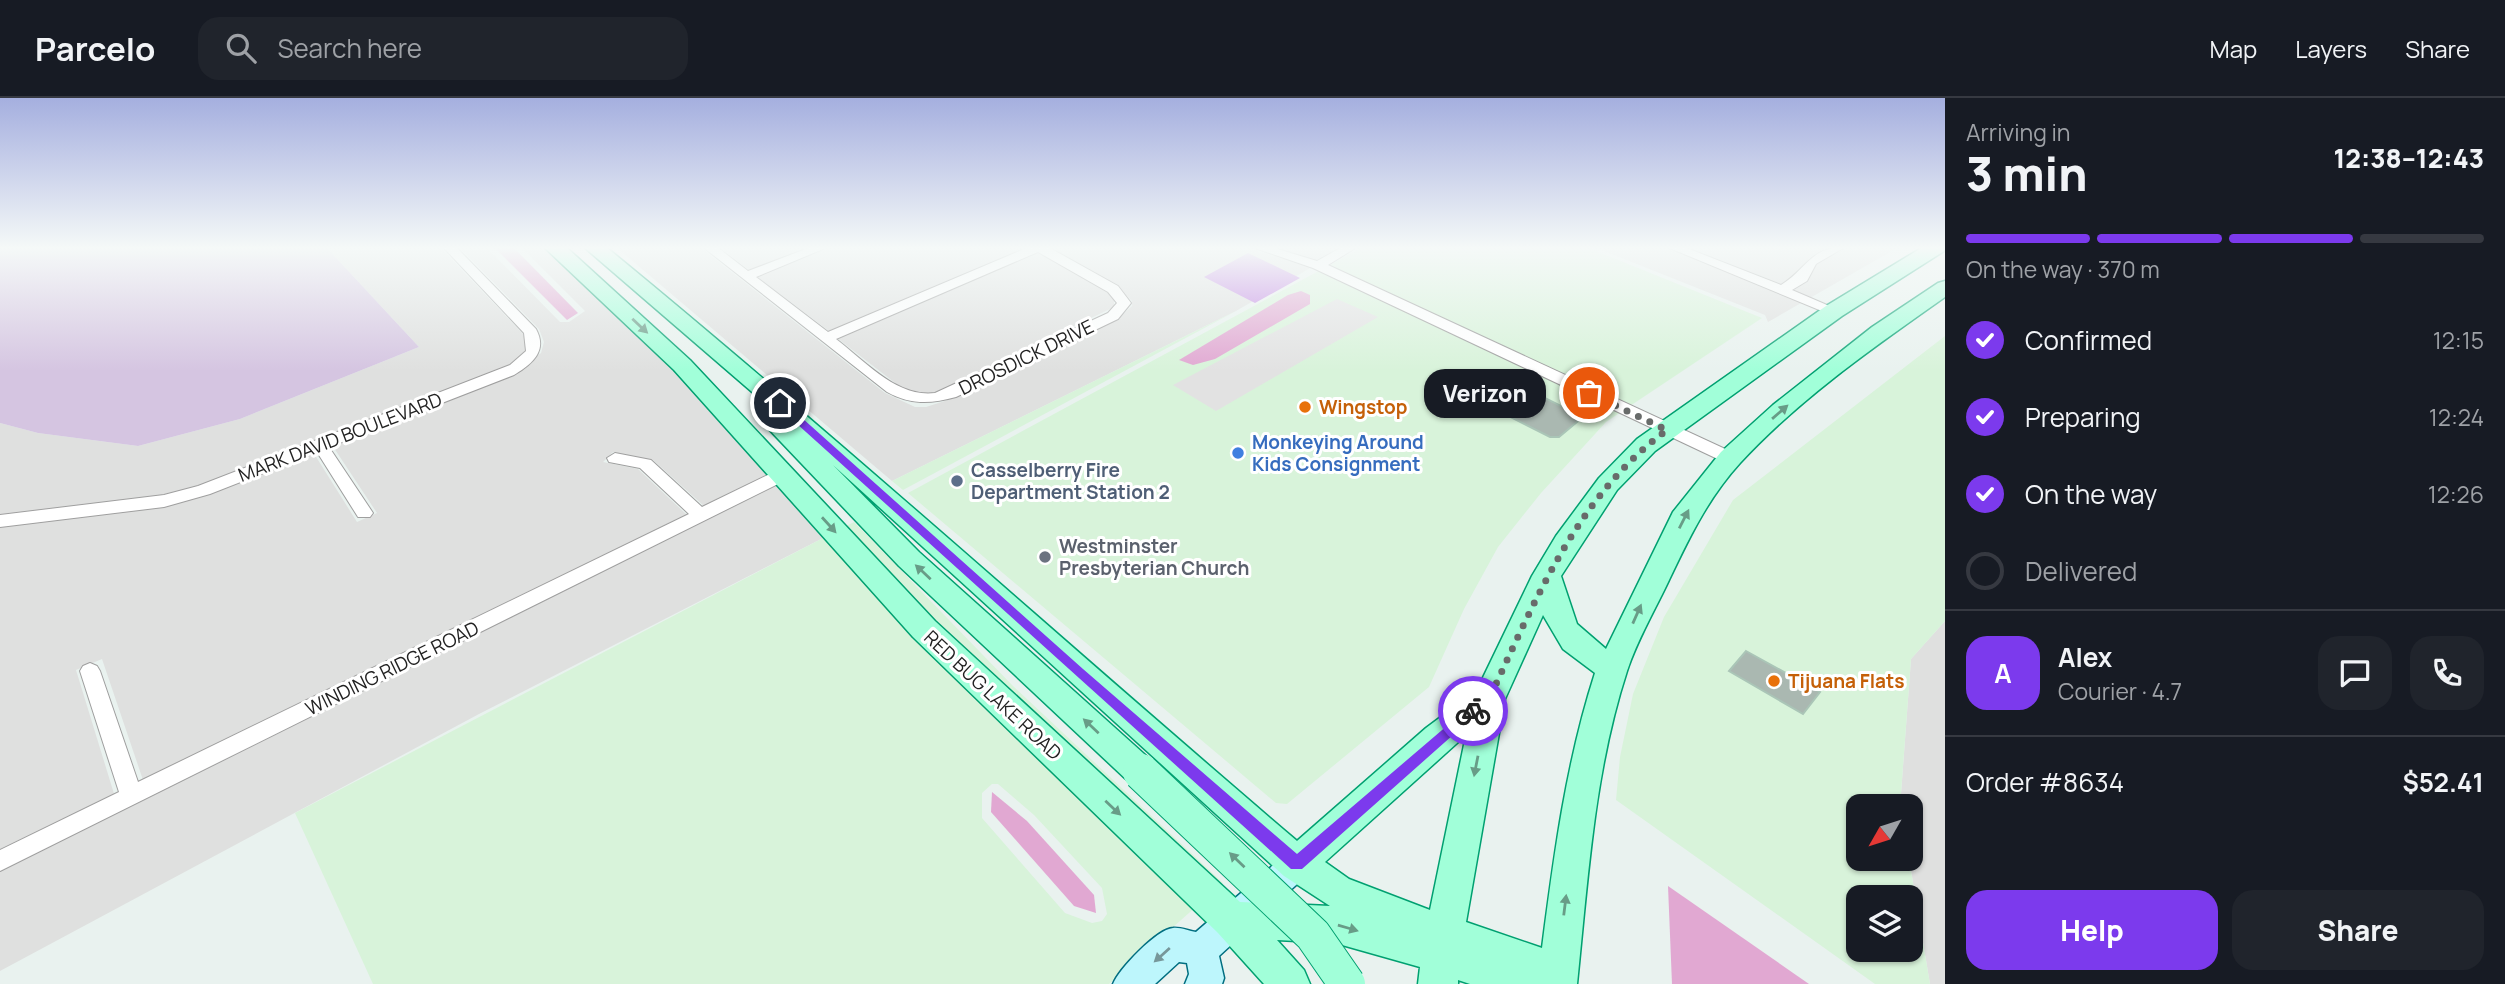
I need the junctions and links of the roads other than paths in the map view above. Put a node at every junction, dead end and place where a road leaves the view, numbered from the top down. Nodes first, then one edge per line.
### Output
1 (489, 288) edge
2 (599, 288) edge
3 (640, 288) edge
4 (642, 288) edge
5 (762, 288) edge
6 (943, 288) edge
7 (1112, 288) edge
8 (1367, 288) edge
9 (1779, 288) edge
10 (1786, 288) edge
11 (1871, 288) edge
12 (1942, 288) edge
13 (1783, 290) junction
14 (1835, 311) junction
15 (827, 338) junction
16 (1667, 430) junction
17 (320, 445) junction
18 (615, 458) dead end
19 (1730, 458) junction
20 (784, 474) junction
21 (364, 513) dead end
22 (700, 515) junction
23 (0, 521) edge
24 (1546, 576) junction
25 (1612, 668) junction
26 (90, 671) dead end
27 (1489, 699) junction
28 (132, 797) junction
29 (0, 861) edge
30 (1297, 864) junction
31 (1232, 920) junction
32 (1441, 957) edge
33 (1201, 967) edge
34 (1546, 980) edge
35 (1130, 984) edge
36 (1290, 984) edge
37 (1347, 984) edge

1 - 17 street, MARK DAVID BOULEVARD
2 -> 20 main road, RED BUG LAKE ROAD
37 -> 3 main road, bridge
4 - 30 main road
5 - 15 street
6 - 15 street
7 - 15 street, DROSDICK DRIVE
8 - 16 street
9 - 13 street
10 - 13 street
11 - 14 main road
19 -> 12 main road
13 - 14 street
14 - 16 main road
16 - 19 street
16 - 24 main road
17 - 21 street
17 - 23 street, MARK DAVID BOULEVARD
18 - 22 street
25 -> 19 main road
20 - 22 street, WINDING RIDGE ROAD
20 -> 31 main road, RED BUG LAKE ROAD
22 - 28 street, WINDING RIDGE ROAD
24 - 25 main road
24 - 27 main road
34 -> 25 main road
26 - 28 street
27 - 30 main road
27 -> 32 main road
28 - 29 street, WINDING RIDGE ROAD
30 - 31 street
30 - 32 main road
31 -> 32 main road
31 - 33 street
31 - 36 main road, RED BUG LAKE ROAD
32 - 34 main road
33 -> 35 street

